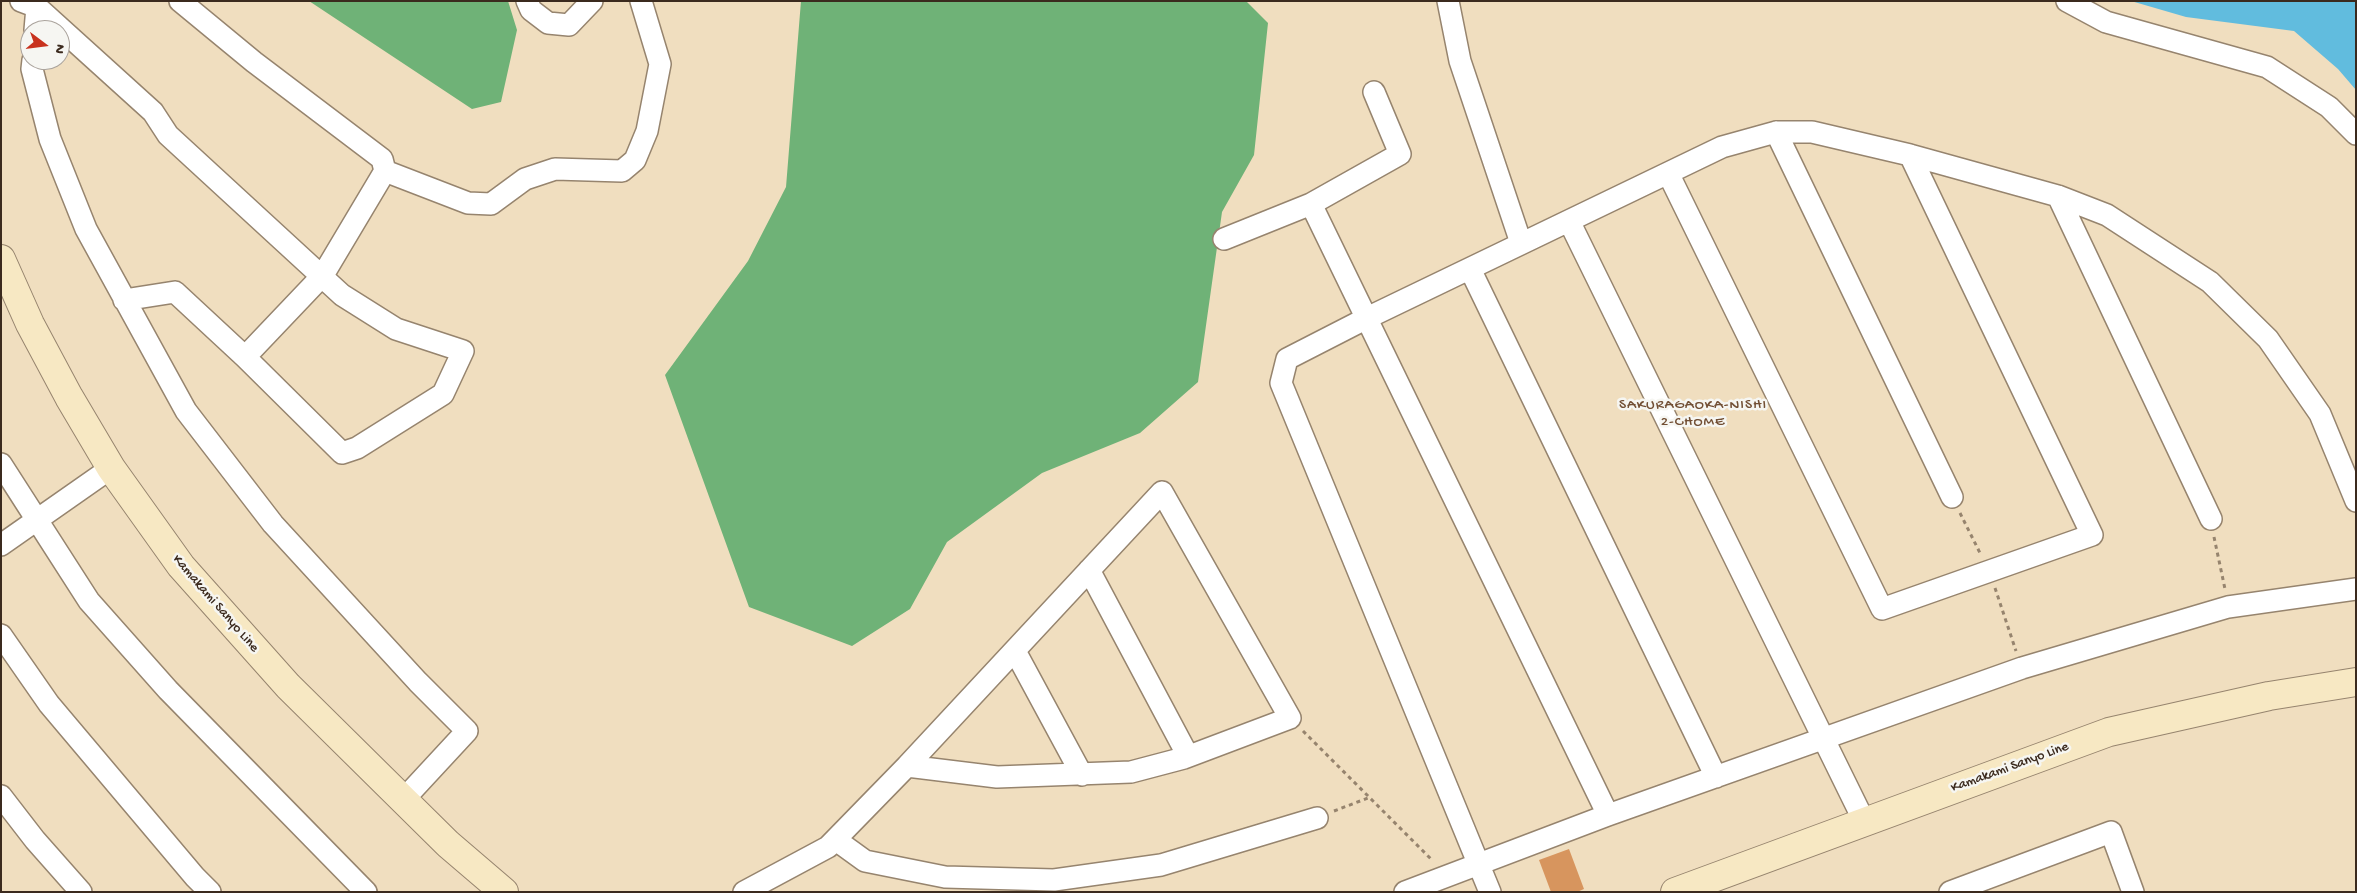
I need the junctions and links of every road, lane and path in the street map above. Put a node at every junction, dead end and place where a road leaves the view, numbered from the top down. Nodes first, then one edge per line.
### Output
1 (180, 1) edge
2 (527, 1) edge
3 (592, 1) edge
4 (641, 1) edge
5 (1448, 1) edge
6 (2067, 1) edge
7 (29, 4) edge
8 (33, 20) edge
9 (32, 70) edge
10 (1374, 92) dead end
11 (1776, 132) junction
12 (2356, 134) edge
13 (1910, 155) junction
14 (384, 171) junction
15 (1668, 173) junction
16 (2058, 196) junction
17 (1311, 204) junction
18 (1569, 221) junction
19 (1224, 239) dead end
20 (1521, 244) junction
21 (1, 259) edge
22 (1470, 269) junction
23 (322, 276) junction
24 (124, 300) junction
25 (1367, 318) junction
26 (245, 357) junction
27 (1, 464) edge
28 (111, 468) junction
29 (1952, 497) dead end
30 (2356, 500) edge
31 (2211, 519) joint
32 (36, 520) junction
33 (1, 545) edge
34 (1089, 570) junction
35 (2356, 589) edge
36 (2228, 607) junction
37 (1, 635) edge
38 (1015, 651) junction
39 (2356, 682) edge
40 (1290, 718) junction
41 (1823, 739) junction
42 (1188, 756) junction
43 (907, 766) junction
44 (1082, 775) junction
45 (1716, 777) junction
46 (1, 796) edge
47 (1368, 798) junction
48 (404, 799) junction
49 (1608, 815) junction
50 (1318, 818) joint
51 (1864, 821) junction
52 (836, 840) junction
53 (1480, 865) junction
54 (1448, 875) junction
55 (1994, 884) edge
56 (81, 892) edge
57 (210, 892) edge
58 (366, 892) edge
59 (504, 892) edge
60 (744, 892) edge
61 (1405, 892) edge
62 (1490, 892) edge
63 (1675, 892) edge
64 (1950, 892) edge
65 (2133, 892) edge

1 - 14 street
2 - 3 street
4 - 14 street
5 - 20 street
6 - 12 street
7 - 8 street
7 - 23 street
9 - 24 street
10 - 17 street
11 - 13 street
11 - 15 street
11 - 29 street
13 - 15 street
13 - 16 street
14 - 23 street
15 - 18 street
16 - 30 street
16 - 31 street
17 - 19 street
17 - 25 street
18 - 20 street
18 - 41 street
20 - 22 street
21 - 28 main road, Kamakami Sanyo Line
22 - 25 street
22 - 45 street
23 - 26 street
23 - 26 street
24 - 26 street
24 - 48 street
25 - 49 street
25 - 53 street
27 - 32 street
28 - 32 street
28 - 48 main road, Kamakami Sanyo Line
31 - 36 path
32 - 33 street
32 - 58 street
34 - 38 street
34 - 40 street
34 - 42 street
35 - 36 street
36 - 41 street
37 - 57 street
38 - 43 street
38 - 44 street
39 - 51 main road, Kamakami Sanyo Line
40 - 42 street
40 - 47 path
41 - 45 street
41 - 51 street
42 - 44 street
43 - 44 street
43 - 52 street
45 - 49 street
46 - 56 street
47 - 50 path
47 - 54 path
48 - 59 main road, Kamakami Sanyo Line
49 - 53 street
50 - 52 street
51 - 63 main road, Kamakami Sanyo Line
52 - 60 street
53 - 54 street
53 - 62 street
54 - 61 street
55 - 64 street
55 - 65 street

